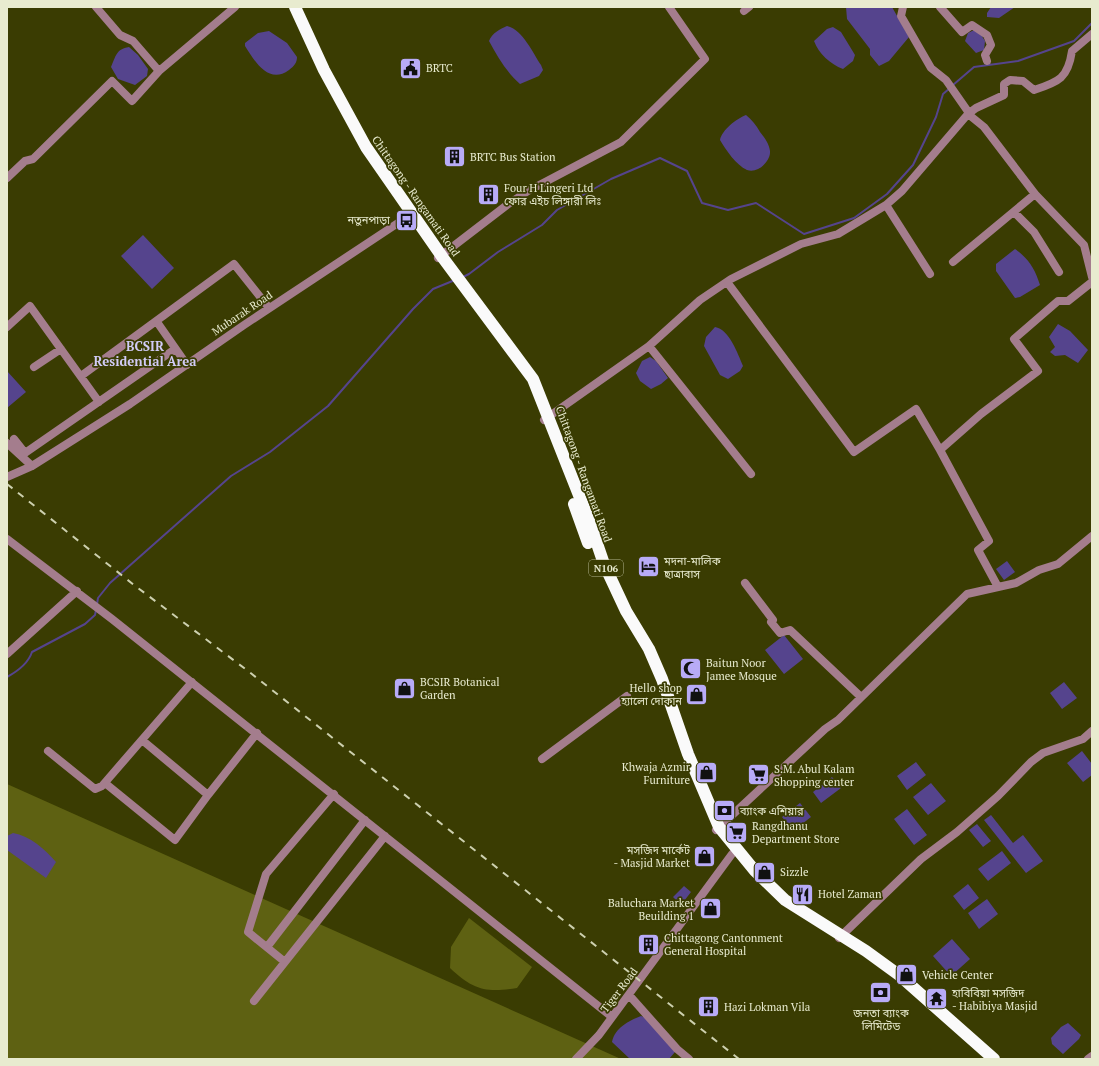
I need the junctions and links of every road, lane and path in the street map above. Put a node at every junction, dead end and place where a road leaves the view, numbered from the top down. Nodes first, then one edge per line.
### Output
1 (96, 7) edge
2 (235, 7) edge
3 (289, 7) edge
4 (295, 7) edge
5 (669, 7) edge
6 (903, 7) edge
7 (940, 7) edge
8 (1092, 34) edge
9 (987, 61) dead end
10 (159, 71) junction
11 (969, 114) junction
12 (7, 178) edge
13 (1035, 194) junction
14 (886, 204) junction
15 (1014, 212) junction
16 (407, 217) junction
17 (440, 257) junction
18 (953, 262) dead end
19 (1059, 272) dead end
20 (930, 274) dead end
21 (1092, 277) edge
22 (727, 282) junction
23 (1092, 282) edge
24 (269, 308) junction
25 (157, 322) junction
26 (7, 327) edge
27 (649, 346) junction
28 (61, 349) junction
29 (175, 349) junction
30 (187, 365) junction
31 (34, 367) dead end
32 (81, 376) junction
33 (99, 402) junction
34 (546, 418) junction
35 (11, 441) edge
36 (940, 450) junction
37 (32, 466) junction
38 (751, 474) dead end
39 (7, 477) edge
40 (1092, 536) edge
41 (7, 540) edge
42 (746, 583) dead end
43 (998, 587) junction
44 (77, 591) junction
45 (7, 654) edge
46 (192, 682) junction
47 (627, 696) dead end
48 (861, 697) junction
49 (1092, 731) edge
50 (257, 733) junction
51 (142, 740) junction
52 (48, 751) dead end
53 (542, 760) dead end
54 (106, 783) junction
55 (334, 794) junction
56 (208, 795) junction
57 (365, 820) junction
58 (717, 829) junction
59 (385, 836) junction
60 (732, 854) junction
61 (840, 937) junction
62 (267, 947) junction
63 (285, 962) junction
64 (629, 995) junction
65 (254, 1001) dead end
66 (612, 1017) junction
67 (1092, 1056) edge
68 (576, 1059) edge
69 (689, 1059) edge
70 (985, 1059) edge
71 (994, 1059) edge
72 (1088, 1059) edge

1 - 10 street
2 - 10 street
3 - 16 highway, Chittagong - Rangamati Road / N106
4 - 17 highway, Chittagong - Rangamati Road / N106
5 - 17 street
6 - 11 street
7 - 9 street
8 - 11 street
10 - 12 street
11 - 13 street
11 - 14 street
13 - 15 street
13 - 21 street
14 - 20 street
14 - 22 street
15 - 18 street
15 - 19 street
16 - 17 highway, Chittagong - Rangamati Road / N106
16 - 24 street, Mubarak Road
17 - 34 highway, Chittagong - Rangamati Road / N106
22 - 27 street
22 - 36 street
23 - 36 street
24 - 25 street
24 - 30 street, Mubarak Road
25 - 29 street
25 - 32 street
26 - 28 street
27 - 34 street
27 - 38 street
28 - 31 street
28 - 32 street
29 - 30 street
29 - 33 street
30 - 37 street, Mubarak Road
32 - 33 street
33 - 35 street
34 - 58 highway, Chittagong - Rangamati Road / N106
35 - 37 street
36 - 43 street
37 - 39 street, Mubarak Road
40 - 43 street
41 - 44 street
42 - 48 street
43 - 48 street
44 - 45 street
44 - 46 street
46 - 50 street
46 - 51 street
47 - 53 street
48 - 58 street
49 - 61 street
50 - 55 street
50 - 56 street
51 - 54 street
51 - 56 street
52 - 54 street
54 - 56 street
55 - 57 street
55 - 62 street
57 - 59 street
57 - 62 street
58 - 60 highway, Chittagong - Rangamati Road / N106
58 - 61 highway, Chittagong - Rangamati Road / N106
59 - 63 street
59 - 66 street
60 - 61 highway, Chittagong - Rangamati Road / N106
60 - 64 street, Tiger Road
61 - 70 highway, Chittagong - Rangamati Road / N106
61 - 71 highway, Chittagong - Rangamati Road / N106
62 - 63 street
63 - 65 street
64 - 66 street, Tiger Road
64 - 69 street
66 - 68 street, Tiger Road
67 - 72 street

